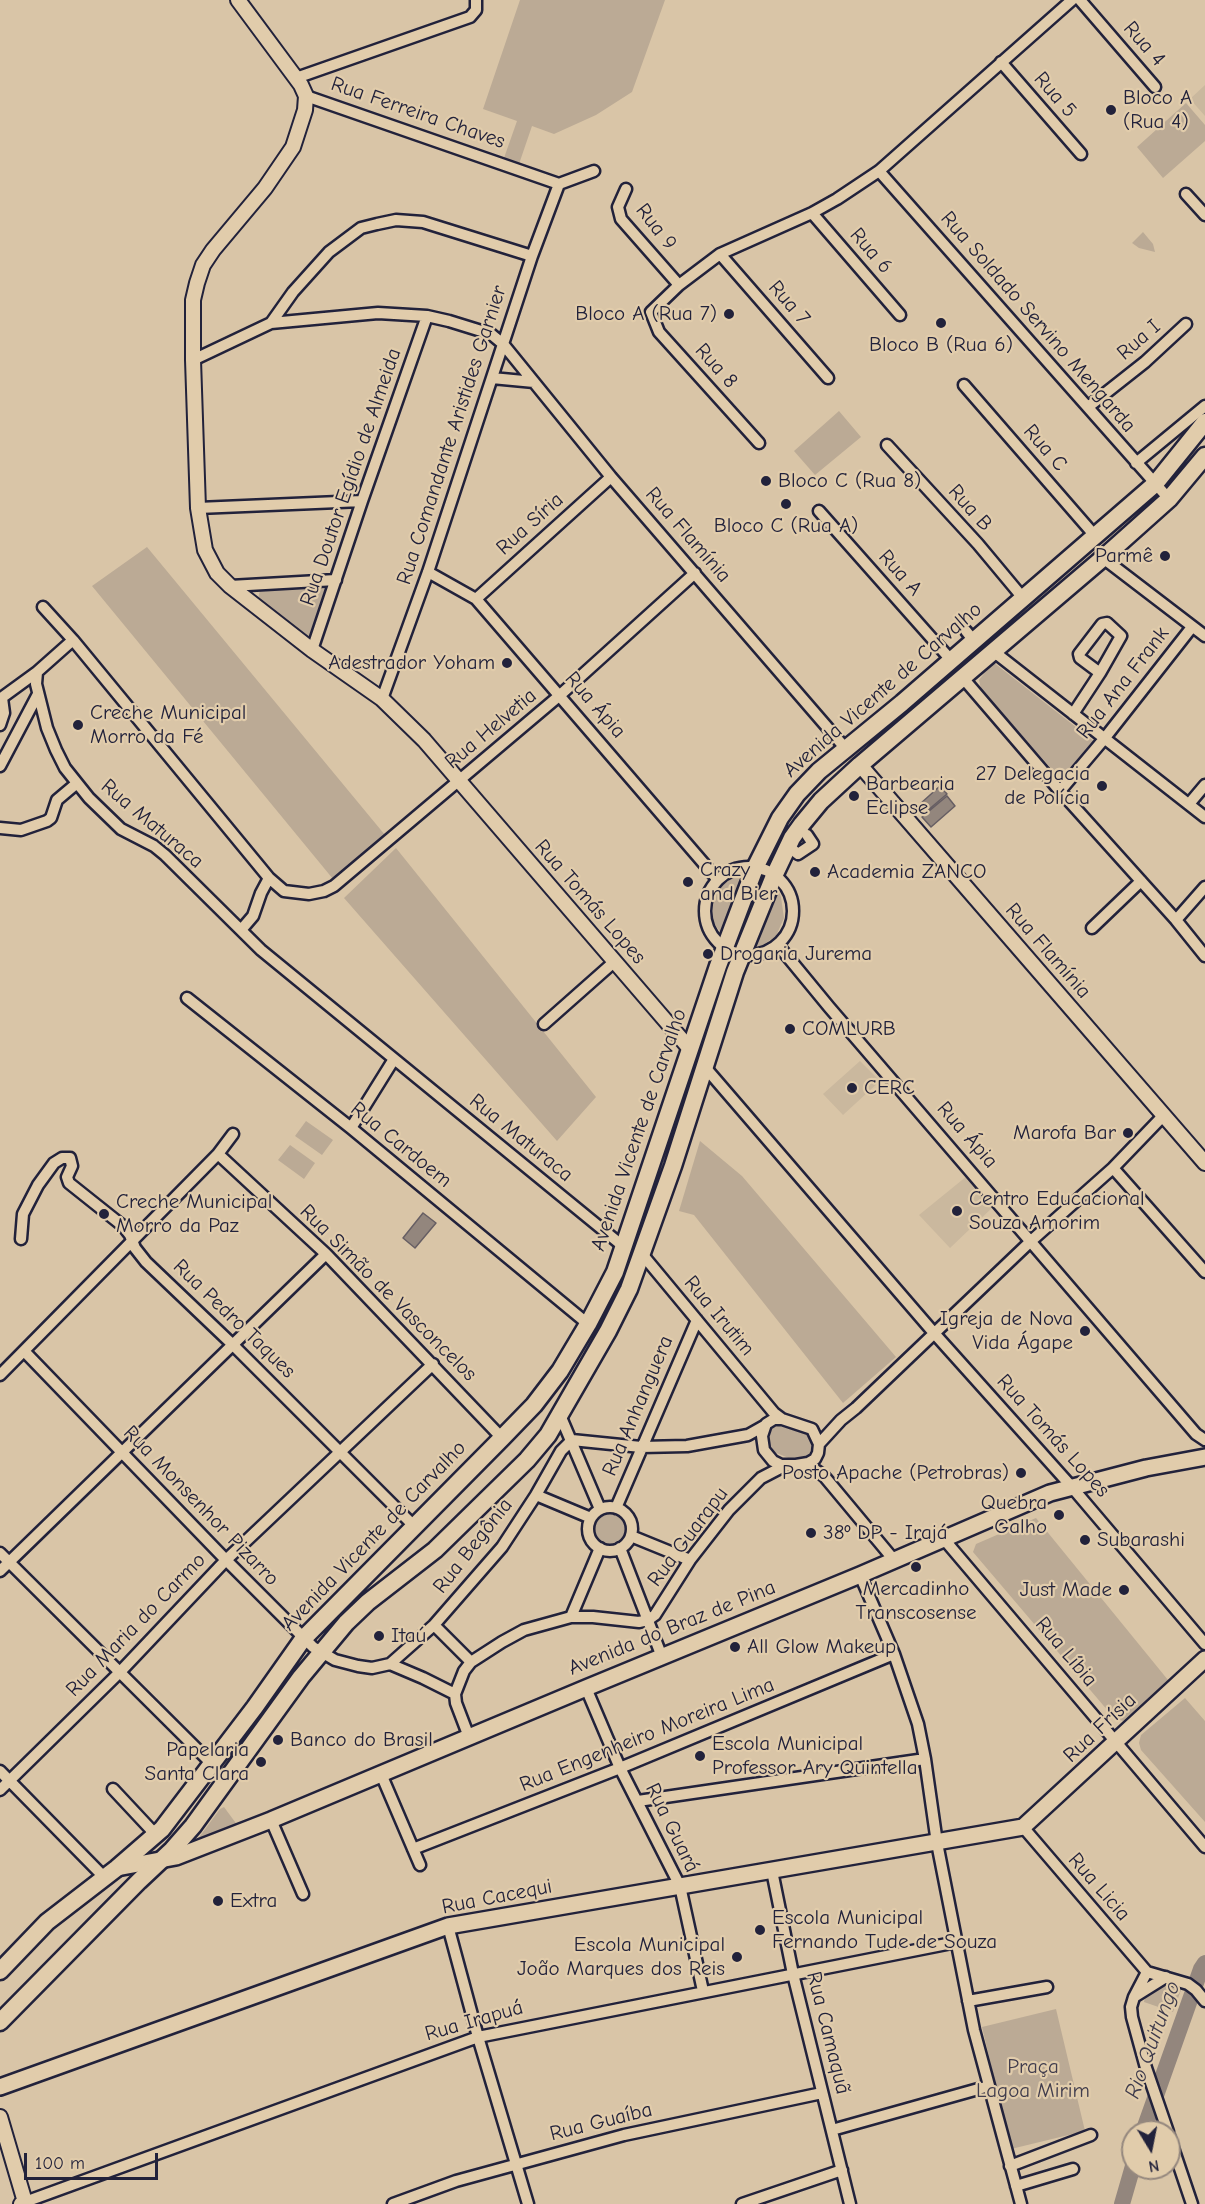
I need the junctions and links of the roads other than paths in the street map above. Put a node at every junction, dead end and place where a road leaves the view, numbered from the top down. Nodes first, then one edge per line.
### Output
1 (238, 0) edge
2 (476, 0) edge
3 (1072, 0) edge
4 (1080, 0) edge
5 (1001, 62) junction
6 (296, 78) junction
7 (1155, 87) dead end
8 (306, 96) junction
9 (1081, 154) dead end
10 (594, 171) dead end
11 (879, 171) junction
12 (559, 184) junction
13 (626, 189) dead end
14 (1186, 194) dead end
15 (812, 213) junction
16 (1205, 215) edge
17 (720, 254) junction
18 (532, 256) junction
19 (679, 285) junction
20 (900, 315) dead end
21 (427, 316) junction
22 (271, 323) junction
23 (1186, 324) dead end
24 (503, 344) junction
25 (193, 360) junction
26 (492, 378) junction
27 (828, 378) dead end
28 (534, 382) junction
29 (964, 385) dead end
30 (1205, 406) edge
31 (1088, 407) junction
32 (1205, 422) edge
33 (759, 442) dead end
34 (887, 445) dead end
35 (1205, 456) edge
36 (1136, 463) junction
37 (611, 477) junction
38 (1155, 484) junction
39 (1169, 498) junction
40 (362, 501) junction
41 (198, 507) junction
42 (819, 511) dead end
43 (1096, 537) junction
44 (1103, 558) junction
45 (428, 572) junction
46 (695, 573) junction
47 (336, 580) junction
48 (230, 586) junction
49 (1023, 598) junction
50 (476, 599) junction
51 (43, 607) dead end
52 (1192, 627) junction
53 (1205, 636) edge
54 (73, 640) junction
55 (312, 650) junction
56 (993, 651) junction
57 (951, 660) junction
58 (37, 672) junction
59 (1100, 672) junction
60 (963, 678) junction
61 (38, 694) junction
62 (559, 696) junction
63 (1, 698) edge
64 (382, 699) junction
65 (1073, 714) junction
66 (0, 725) edge
67 (1104, 739) junction
68 (846, 749) junction
69 (1, 761) edge
70 (860, 765) junction
71 (459, 781) junction
72 (76, 784) junction
73 (1205, 785) edge
74 (1060, 791) junction
75 (1189, 804) junction
76 (1205, 817) edge
77 (0, 828) edge
78 (807, 835) dead end
79 (788, 846) junction
80 (755, 868) junction
81 (774, 876) junction
82 (269, 878) junction
83 (718, 880) junction
84 (1141, 881) junction
85 (1205, 887) edge
86 (1176, 920) junction
87 (1092, 928) dead end
88 (241, 930) junction
89 (778, 945) junction
90 (726, 947) junction
91 (743, 953) junction
92 (1205, 956) edge
93 (615, 962) junction
94 (187, 998) dead end
95 (544, 1024) dead end
96 (690, 1049) junction
97 (394, 1059) junction
98 (704, 1066) junction
99 (1163, 1116) junction
100 (351, 1128) junction
101 (233, 1134) dead end
102 (218, 1154) junction
103 (1203, 1155) edge
104 (1113, 1168) junction
105 (21, 1239) dead end
106 (132, 1241) junction
107 (1031, 1241) junction
108 (624, 1247) junction
109 (326, 1254) junction
110 (642, 1254) junction
111 (1205, 1272) edge
112 (697, 1320) junction
113 (588, 1324) junction
114 (934, 1333) junction
115 (232, 1344) junction
116 (24, 1351) junction
117 (433, 1364) junction
118 (0, 1375) edge
119 (766, 1403) junction
120 (560, 1416) junction
121 (782, 1419) junction
122 (841, 1420) junction
123 (766, 1424) junction
124 (806, 1426) junction
125 (1201, 1437) edge
126 (502, 1438) junction
127 (737, 1438) junction
128 (572, 1440) junction
129 (641, 1447) junction
130 (819, 1448) junction
131 (765, 1450) junction
132 (340, 1451) junction
133 (122, 1453) junction
134 (1199, 1460) edge
135 (786, 1465) junction
136 (801, 1465) junction
137 (824, 1476) junction
138 (761, 1478) junction
139 (1071, 1486) junction
140 (536, 1495) junction
141 (616, 1508) junction
142 (600, 1509) junction
143 (591, 1518) junction
144 (413, 1525) junction
145 (631, 1536) junction
146 (943, 1538) junction
147 (600, 1548) junction
148 (620, 1548) junction
149 (0, 1553) edge
150 (226, 1560) junction
151 (690, 1560) junction
152 (894, 1560) junction
153 (9, 1562) junction
154 (0, 1571) edge
155 (860, 1575) junction
156 (571, 1617) junction
157 (648, 1620) junction
158 (434, 1625) junction
159 (303, 1639) junction
160 (1205, 1644) edge
161 (320, 1652) junction
162 (894, 1654) junction
163 (662, 1657) junction
164 (1205, 1659) edge
165 (471, 1662) junction
166 (390, 1664) junction
167 (120, 1672) junction
168 (586, 1688) junction
169 (455, 1694) junction
170 (469, 1737) junction
171 (1116, 1741) junction
172 (925, 1759) junction
173 (212, 1764) junction
174 (620, 1768) junction
175 (0, 1771) edge
176 (381, 1774) junction
177 (10, 1780) junction
178 (113, 1789) dead end
179 (0, 1790) edge
180 (638, 1801) junction
181 (271, 1820) junction
182 (1023, 1827) junction
183 (156, 1835) junction
184 (937, 1843) junction
185 (1205, 1847) edge
186 (413, 1849) junction
187 (161, 1861) junction
188 (420, 1865) dead end
189 (772, 1870) junction
190 (110, 1873) junction
191 (680, 1886) junction
192 (303, 1894) dead end
193 (448, 1926) junction
194 (957, 1942) junction
195 (0, 1971) edge
196 (1147, 1972) junction
197 (793, 1974) junction
198 (1166, 1977) junction
199 (1047, 1987) dead end
200 (703, 1991) junction
201 (1134, 1997) junction
202 (968, 2001) junction
203 (1205, 2001) edge
204 (0, 2022) edge
205 (478, 2037) junction
206 (989, 2086) junction
207 (0, 2087) edge
208 (822, 2093) junction
209 (0, 2117) edge
210 (1163, 2120) edge
211 (832, 2130) junction
212 (1091, 2135) dead end
213 (516, 2163) junction
214 (1010, 2166) junction
215 (1073, 2169) dead end
216 (842, 2170) junction
217 (1181, 2171) edge
218 (1016, 2186) junction
219 (23, 2203) edge
220 (393, 2204) edge
221 (528, 2204) edge
222 (742, 2204) edge
223 (850, 2204) edge
224 (1021, 2204) edge
225 (1192, 2204) edge

1 - 6 street, Rua Ferreira Chaves
2 - 6 street
3 - 5 street
4 - 7 street, Rua 4
5 - 9 street, Rua 5
5 - 11 street
6 - 8 street, Rua Ferreira Chaves
8 - 12 street, Rua Ferreira Chaves
8 - 25 street, Rua Tomás Lopes
10 - 12 street
11 - 15 street
11 - 31 street, Rua Soldado Servino Mengarda
12 - 18 street, Rua Comandante Aristides Garnier
13 - 19 street, Rua 9
14 - 16 street
15 - 17 street
15 - 20 street, Rua 6
17 - 19 street
17 - 27 street, Rua 7
18 - 22 street
18 - 24 street, Rua Comandante Aristides Garnier
19 - 33 street, Rua 8
21 - 22 street, Rua Flamínia
21 - 24 street, Rua Flamínia
21 - 40 street, Rua Doutor Egídio de Almeida
22 - 25 street
23 - 31 street, Rua I
24 - 26 street, Rua Comandante Aristides Garnier
24 - 28 street, Rua Flamínia
25 - 41 street, Rua Tomás Lopes
26 - 28 street
26 - 45 street, Rua Comandante Aristides Garnier
28 - 37 street, Rua Flamínia
29 - 43 street, Rua C
30 - 36 street
31 - 36 street, Rua Soldado Servino Mengarda
32 - 38 main road, Avenida Vicente de Carvalho
34 - 49 street, Rua B
35 - 39 main road, Avenida Vicente de Carvalho
36 - 38 street, Rua Soldado Servino Mengarda
37 - 46 street, Rua Flamínia
37 - 50 street, Rua Síria
38 - 39 street, Rua Soldado Servino Mengarda
38 - 43 main road, Avenida Vicente de Carvalho
39 - 44 main road, Avenida Vicente de Carvalho
40 - 41 street
40 - 47 street, Rua Doutor Egídio de Almeida
41 - 48 street, Rua Tomás Lopes
42 - 57 street, Rua A
43 - 49 main road, Avenida Vicente de Carvalho
44 - 52 street
44 - 56 main road, Avenida Vicente de Carvalho
45 - 50 street, Rua Ápia
45 - 64 street, Rua Comandante Aristides Garnier
46 - 62 street, Rua Helvetia
46 - 68 street, Rua Flamínia
47 - 48 street
47 - 55 street, Rua Doutor Egídio de Almeida
48 - 55 street, Rua Tomás Lopes
49 - 57 main road, Avenida Vicente de Carvalho
50 - 62 street, Rua Ápia
51 - 54 street
52 - 53 street
52 - 67 street, Rua Ana Frank
54 - 58 street
54 - 82 street
55 - 64 street, Rua Tomás Lopes
56 - 60 main road, Avenida Vicente de Carvalho
56 - 65 street
57 - 68 main road, Avenida Vicente de Carvalho
58 - 61 street, Rua Maturaca
58 - 63 street
59 - 59 street
59 - 65 street
60 - 70 main road, Avenida Vicente de Carvalho
60 - 74 street
61 - 69 street
61 - 72 street, Rua Maturaca
62 - 71 street, Rua Helvetia
62 - 83 street, Rua Ápia
63 - 66 street
64 - 71 street, Rua Tomás Lopes
65 - 67 street
67 - 74 street, Rua Ana Frank
67 - 75 street
68 - 80 main road, Avenida Vicente de Carvalho
70 - 79 main road, Avenida Vicente de Carvalho
70 - 99 street, Rua Flamínia
71 - 82 street, Rua Helvetia
71 - 93 street, Rua Tomás Lopes
72 - 77 street
72 - 88 street, Rua Maturaca
73 - 75 street
74 - 84 street
75 - 76 street
78 - 79 street
79 - 81 main road, Avenida Vicente de Carvalho
80 - 81 street
80 - 83 street
80 - 90 main road, Avenida Vicente de Carvalho
81 - 89 street
81 - 91 main road, Avenida Vicente de Carvalho
82 - 88 street
83 - 90 street
84 - 86 street
84 - 87 street
85 - 86 street
86 - 92 street
88 - 97 street, Rua Maturaca
89 - 91 street
89 - 107 street, Rua Ápia
90 - 91 street
90 - 96 main road, Avenida Vicente de Carvalho
91 - 98 main road, Avenida Vicente de Carvalho
93 - 95 street
93 - 96 street, Rua Tomás Lopes
94 - 100 street, Rua Cardoem
96 - 108 main road, Avenida Vicente de Carvalho
97 - 100 street
97 - 108 street, Rua Maturaca
98 - 110 main road, Avenida Vicente de Carvalho
98 - 114 street, Rua Tomás Lopes
99 - 103 street, Rua Flamínia
99 - 104 street
100 - 113 street, Rua Cardoem
101 - 102 street
102 - 106 street
102 - 109 street, Rua Simão de Vasconcelos
104 - 107 street
104 - 111 street
105 - 106 street, Rua Pedro Taques
106 - 115 street, Rua Pedro Taques
106 - 116 street
107 - 114 street
107 - 125 street, Rua Ápia
108 - 113 main road, Avenida Vicente de Carvalho
109 - 115 street
109 - 117 street, Rua Simão de Vasconcelos
110 - 112 street, Rua Irutim
110 - 120 main road, Avenida Vicente de Carvalho
112 - 119 street, Rua Irutim
112 - 129 street, Rua Anhanguera
113 - 126 main road, Avenida Vicente de Carvalho
114 - 122 street
114 - 139 street, Rua Tomás Lopes
115 - 132 street, Rua Pedro Taques
115 - 133 street
116 - 118 street
116 - 133 street, Rua Monsenhor Pizarro
117 - 126 street, Rua Simão de Vasconcelos
117 - 132 street, Rua Maria do Carmo
119 - 121 street, Rua Irutim
119 - 123 street
120 - 128 street
120 - 161 main road, Avenida Vicente de Carvalho
121 - 123 street
121 - 124 street
122 - 124 street
122 - 130 street
123 - 127 street
123 - 131 street
124 - 130 street
125 - 134 street, Rua Ápia
126 - 144 main road, Avenida Vicente de Carvalho
127 - 129 street
127 - 131 street
128 - 129 street
128 - 140 street, Rua Begônia
128 - 142 street
129 - 141 street, Rua Anhanguera
130 - 136 street
130 - 137 street
131 - 135 street
131 - 138 street
132 - 144 street, Rua Pedro Taques
132 - 150 street, Rua Maria do Carmo
133 - 150 street, Rua Monsenhor Pizarro
133 - 153 street
134 - 139 main road, Avenida do Braz de Pina
135 - 136 street
135 - 138 street, Rua Guarapu
136 - 137 street
137 - 152 street
138 - 151 street, Rua Guarapu
139 - 146 main road, Avenida do Braz de Pina
139 - 160 street, Rua Tomás Lopes
140 - 143 street
140 - 158 street, Rua Begônia
141 - 142 street
141 - 145 street
142 - 143 street
143 - 147 street
144 - 159 main road, Avenida Vicente de Carvalho
145 - 148 street
145 - 151 street
146 - 152 main road, Avenida do Braz de Pina
146 - 171 street, Rua Líbia
147 - 148 street
147 - 156 street
148 - 157 street
149 - 153 street
150 - 159 street, Rua Monsenhor Pizarro
150 - 167 street, Rua Maria do Carmo
151 - 157 street, Rua Guarapu
152 - 155 main road, Avenida do Braz de Pina
153 - 154 street
153 - 167 street
155 - 162 street
155 - 163 main road, Avenida do Braz de Pina
156 - 157 street
156 - 165 street
157 - 163 street
158 - 165 street
158 - 166 street, Rua Begônia
159 - 161 street, Rua Monsenhor Pizarro
159 - 173 main road, Avenida Vicente de Carvalho
161 - 166 street, Rua Monsenhor Pizarro
161 - 187 main road, Avenida Vicente de Carvalho
162 - 172 street
162 - 174 street, Rua Engenheiro Moreira Lima
163 - 168 main road, Avenida do Braz de Pina
164 - 171 main road, Rua Frísia
165 - 169 street
166 - 169 street, Rua Monsenhor Pizarro
167 - 173 street
167 - 177 street, Rua Maria do Carmo
168 - 170 main road, Avenida do Braz de Pina
168 - 174 street, Rua Guará
169 - 170 street
170 - 176 main road, Avenida do Braz de Pina
171 - 182 main road, Rua Frísia
171 - 185 street, Rua Líbia
172 - 180 street
172 - 184 street
173 - 183 main road, Avenida Vicente de Carvalho
174 - 180 street, Rua Guará
174 - 186 street, Rua Engenheiro Moreira Lima
175 - 177 street
176 - 181 main road, Avenida do Braz de Pina
176 - 186 street
177 - 179 street, Rua Maria do Carmo
177 - 190 street
178 - 183 street
180 - 191 street, Rua Guará
181 - 187 main road, Avenida do Braz de Pina
181 - 192 street
182 - 184 main road, Rua Cacequi
182 - 196 street, Rua Licia
183 - 190 main road, Avenida Vicente de Carvalho
184 - 189 main road, Rua Cacequi
184 - 194 street
186 - 188 street
187 - 190 main road, Avenida do Braz de Pina
187 - 204 main road, Avenida do Braz de Pina
189 - 191 main road, Rua Cacequi
189 - 197 street, Rua Camaquã
190 - 195 main road, Avenida do Braz de Pina
191 - 193 main road, Rua Cacequi
191 - 200 street, Rua Guará
193 - 205 street
193 - 207 main road, Rua Cacequi
194 - 197 street, Rua Irapuá
194 - 202 street
196 - 198 street
196 - 201 street
197 - 200 street, Rua Irapuá
197 - 208 street, Rua Camaquã
198 - 201 street
198 - 203 street
199 - 202 street
200 - 205 street, Rua Irapuá
201 - 210 street
202 - 206 street
205 - 213 street
205 - 219 street, Rua Irapuá
206 - 211 street
206 - 214 street
208 - 211 street, Rua Camaquã
208 - 213 street, Rua Guaíba
209 - 219 street
211 - 216 street, Rua Camaquã
212 - 214 street
213 - 220 street, Rua Guaíba
213 - 221 street
214 - 218 street
215 - 218 street
216 - 222 street
216 - 223 street, Rua Camaquã
217 - 225 street
218 - 224 street

